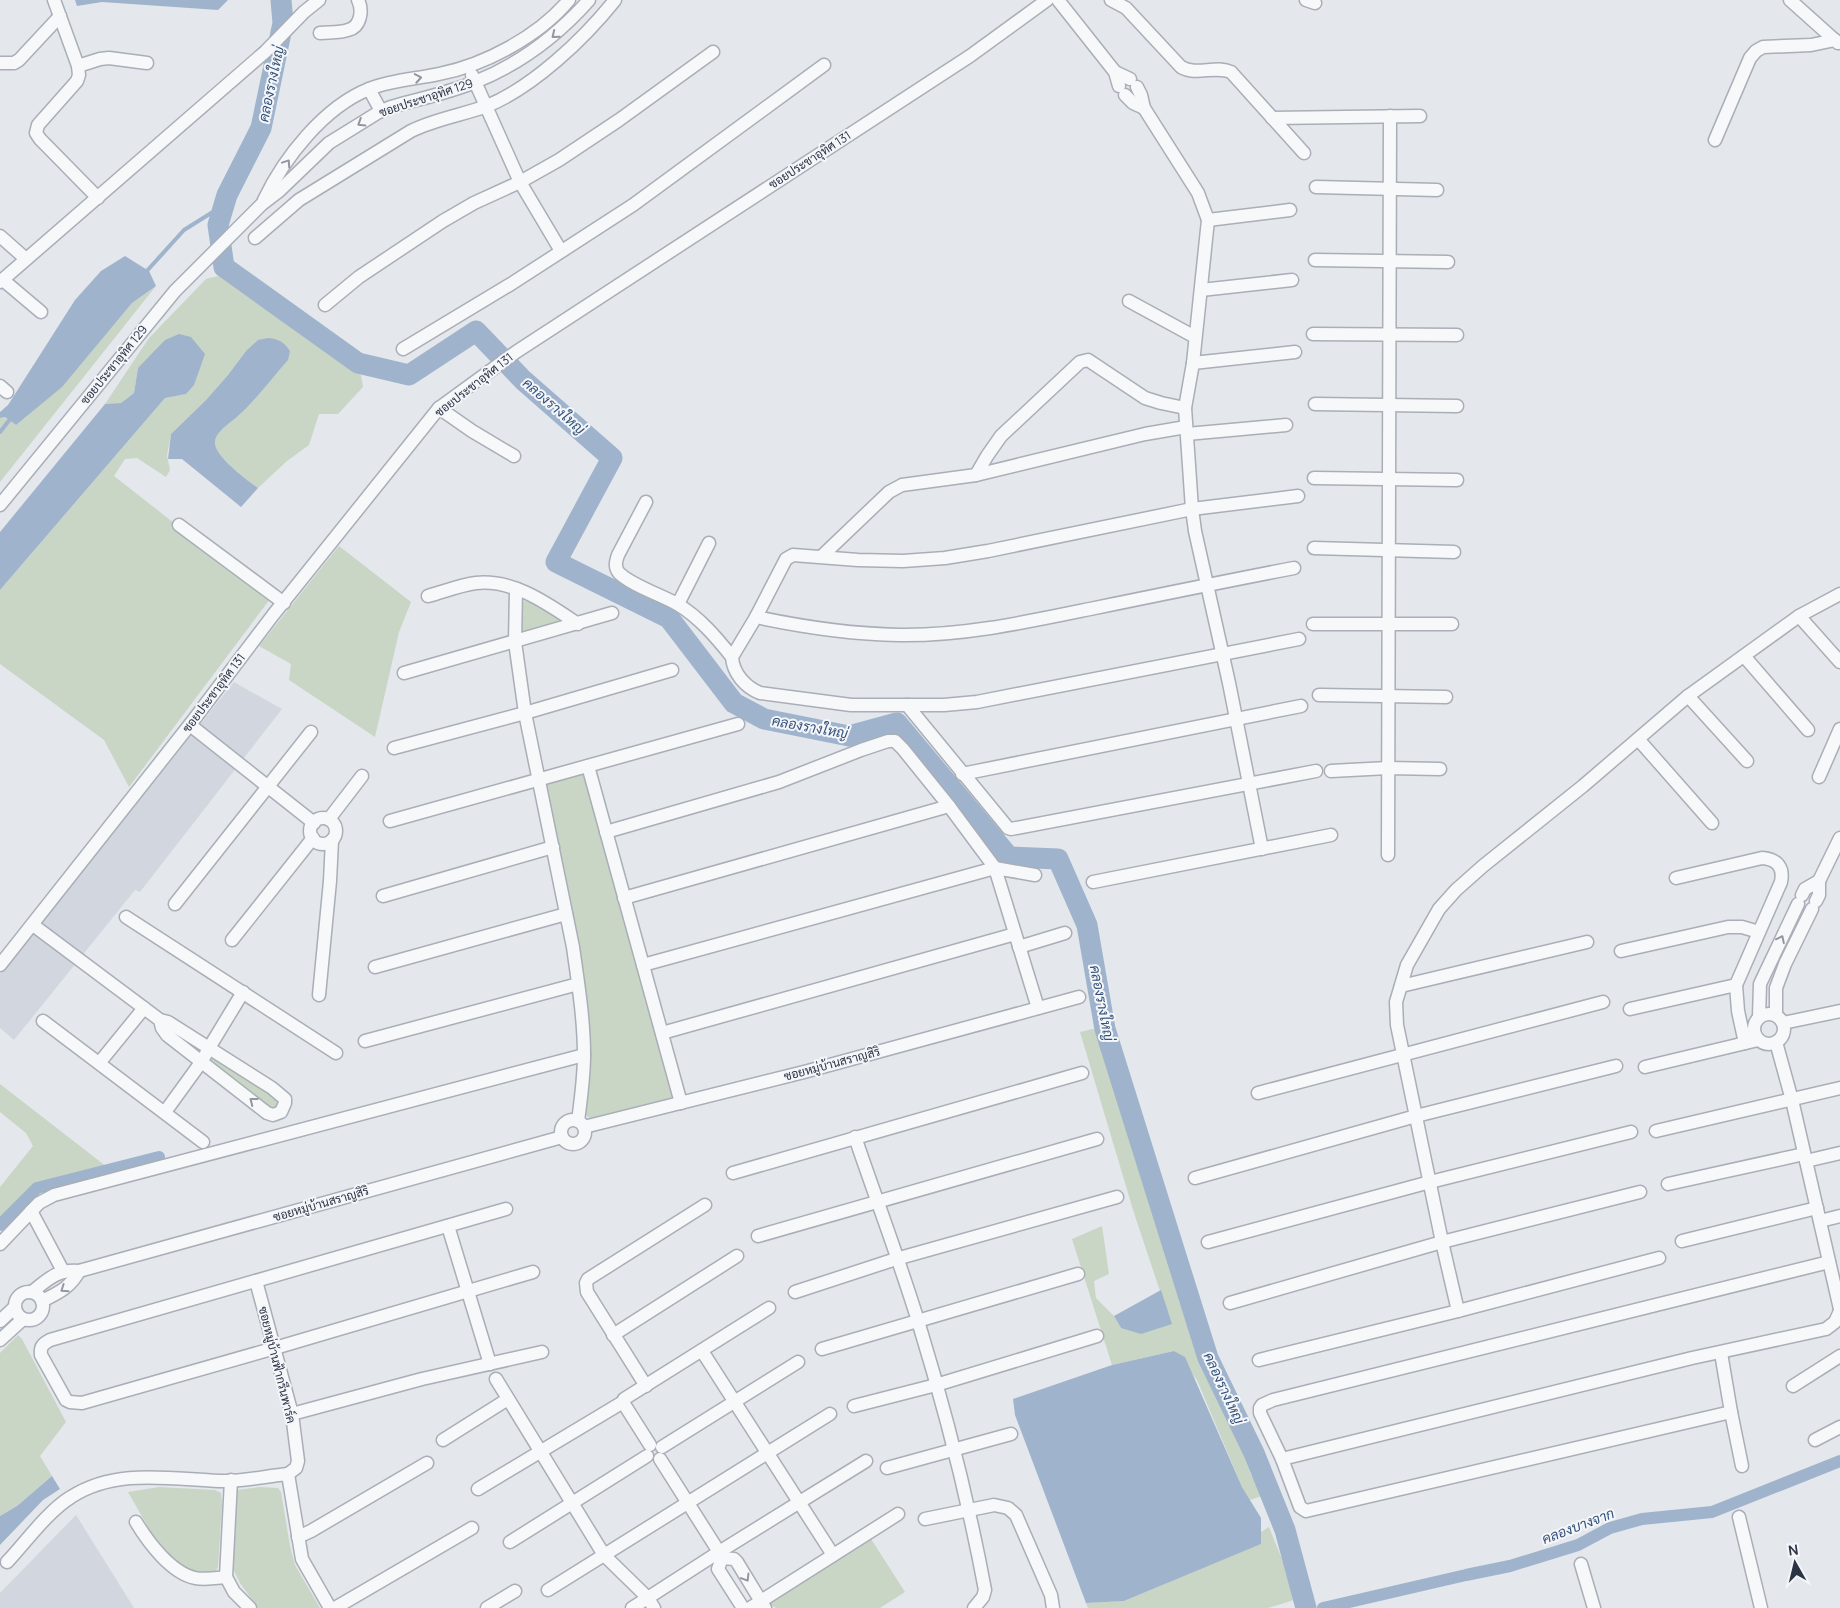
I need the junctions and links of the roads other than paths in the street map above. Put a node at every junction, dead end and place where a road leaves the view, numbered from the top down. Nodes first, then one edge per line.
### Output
1 (54, 0) edge
2 (318, 0) edge
3 (358, 0) edge
4 (569, 0) edge
5 (589, 0) edge
6 (615, 0) edge
7 (1047, 0) edge
8 (1058, 0) edge
9 (1111, 0) edge
10 (1790, 0) edge
11 (1125, 4) edge
12 (300, 11) edge
13 (60, 16) junction
14 (320, 33) dead end
15 (1837, 42) edge
16 (713, 52) dead end
17 (0, 63) edge
18 (147, 63) dead end
19 (824, 65) dead end
20 (78, 66) junction
21 (468, 66) junction
22 (475, 82) junction
23 (369, 89) junction
24 (485, 106) junction
25 (382, 111) junction
26 (1390, 116) junction
27 (1420, 116) dead end
28 (1272, 118) junction
29 (1715, 140) dead end
30 (1304, 153) dead end
31 (520, 182) junction
32 (1316, 187) dead end
33 (1390, 189) junction
34 (1437, 190) dead end
35 (98, 198) junction
36 (259, 207) junction
37 (1290, 210) dead end
38 (1208, 220) junction
39 (0, 236) edge
40 (255, 238) dead end
41 (561, 251) junction
42 (26, 259) junction
43 (1315, 260) dead end
44 (1390, 261) junction
45 (1448, 262) dead end
46 (1292, 280) dead end
47 (1, 281) edge
48 (1201, 290) junction
49 (1128, 301) dead end
50 (324, 305) dead end
51 (41, 312) dead end
52 (1390, 333) junction
53 (1313, 334) dead end
54 (1457, 335) dead end
55 (1195, 337) junction
56 (403, 349) dead end
57 (1295, 352) dead end
58 (1192, 363) junction
59 (1315, 404) dead end
60 (1390, 405) junction
61 (1457, 406) dead end
62 (440, 408) junction
63 (1186, 408) junction
64 (1286, 425) dead end
65 (1187, 430) junction
66 (514, 456) dead end
67 (976, 475) junction
68 (1314, 478) dead end
69 (1389, 479) junction
70 (1457, 480) dead end
71 (1298, 496) dead end
72 (646, 502) dead end
73 (0, 505) edge
74 (1192, 509) junction
75 (179, 525) dead end
76 (710, 543) dead end
77 (1314, 548) dead end
78 (1389, 550) junction
79 (1454, 552) dead end
80 (822, 556) junction
81 (1294, 568) dead end
82 (1207, 585) junction
83 (516, 589) junction
84 (1840, 594) edge
85 (428, 596) dead end
86 (284, 603) junction
87 (678, 604) junction
88 (612, 613) dead end
89 (1799, 616) junction
90 (756, 617) junction
91 (1389, 623) junction
92 (578, 624) junction
93 (1313, 624) dead end
94 (1452, 624) dead end
95 (1299, 639) dead end
96 (515, 642) junction
97 (1222, 654) junction
98 (1744, 656) junction
99 (732, 657) junction
100 (1840, 662) edge
101 (672, 670) dead end
102 (404, 673) dead end
103 (1319, 695) dead end
104 (1688, 696) junction
105 (1389, 697) junction
106 (1446, 697) dead end
107 (907, 705) junction
108 (1302, 706) dead end
109 (525, 713) junction
110 (1236, 719) junction
111 (738, 724) dead end
112 (190, 725) junction
113 (1840, 729) edge
114 (1808, 730) dead end
115 (311, 732) dead end
116 (1638, 739) junction
117 (394, 748) dead end
118 (1747, 761) dead end
119 (588, 766) junction
120 (1388, 768) junction
121 (1440, 769) dead end
122 (1331, 770) dead end
123 (1316, 772) dead end
124 (962, 774) junction
125 (362, 776) dead end
126 (1819, 777) dead end
127 (539, 780) junction
128 (1249, 784) junction
129 (269, 786) junction
130 (949, 806) junction
131 (329, 819) junction
132 (390, 821) dead end
133 (314, 823) junction
134 (1712, 823) dead end
135 (606, 832) junction
136 (1331, 835) dead end
137 (313, 838) junction
138 (1840, 838) edge
139 (332, 840) junction
140 (553, 847) junction
141 (1262, 849) junction
142 (1388, 855) dead end
143 (995, 868) junction
144 (1035, 875) dead end
145 (1676, 878) dead end
146 (1819, 881) junction
147 (1094, 882) dead end
148 (383, 896) dead end
149 (624, 898) junction
150 (175, 904) dead end
151 (566, 914) junction
152 (126, 917) dead end
153 (33, 925) junction
154 (1759, 932) junction
155 (1065, 933) dead end
156 (1015, 934) junction
157 (232, 940) dead end
158 (1587, 942) dead end
159 (1019, 947) junction
160 (1621, 951) dead end
161 (1772, 958) junction
162 (1785, 964) junction
163 (0, 965) edge
164 (643, 965) junction
165 (375, 967) dead end
166 (578, 984) junction
167 (1736, 985) junction
168 (1400, 986) junction
169 (244, 992) junction
170 (319, 995) dead end
171 (1079, 997) dead end
172 (1603, 1002) dead end
173 (144, 1008) junction
174 (1038, 1008) junction
175 (1630, 1009) dead end
176 (1840, 1011) edge
177 (1758, 1018) junction
178 (1779, 1019) junction
179 (160, 1020) junction
180 (43, 1021) dead end
181 (662, 1033) junction
182 (1758, 1040) junction
183 (366, 1041) dead end
184 (1776, 1042) junction
185 (1745, 1044) junction
186 (208, 1048) junction
187 (336, 1053) dead end
188 (1403, 1054) junction
189 (584, 1055) junction
190 (202, 1061) junction
191 (100, 1062) junction
192 (1616, 1066) dead end
193 (1645, 1067) dead end
194 (1082, 1073) dead end
195 (1840, 1088) edge
196 (1258, 1093) dead end
197 (1792, 1100) junction
198 (681, 1104) junction
199 (165, 1112) junction
200 (1416, 1116) junction
201 (581, 1124) junction
202 (1656, 1131) dead end
203 (1631, 1132) dead end
204 (562, 1137) junction
205 (855, 1137) junction
206 (1097, 1138) dead end
207 (203, 1142) dead end
208 (1840, 1153) edge
209 (1805, 1157) junction
210 (733, 1173) dead end
211 (1195, 1178) dead end
212 (1430, 1182) junction
213 (1668, 1184) dead end
214 (1640, 1192) dead end
215 (1117, 1197) dead end
216 (876, 1201) junction
217 (705, 1205) dead end
218 (1817, 1208) junction
219 (506, 1209) dead end
220 (31, 1211) junction
221 (1840, 1216) edge
222 (1820, 1221) junction
223 (448, 1226) junction
224 (758, 1236) dead end
225 (1682, 1241) dead end
226 (1208, 1242) dead end
227 (1442, 1242) junction
228 (0, 1244) edge
229 (737, 1256) dead end
230 (1659, 1258) dead end
231 (896, 1259) junction
232 (1829, 1262) junction
233 (63, 1271) junction
234 (79, 1271) junction
235 (533, 1272) dead end
236 (1078, 1274) dead end
237 (1837, 1280) edge
238 (256, 1281) junction
239 (32, 1292) junction
240 (467, 1292) junction
241 (795, 1292) dead end
242 (42, 1301) junction
243 (1230, 1303) dead end
244 (15, 1307) junction
245 (769, 1308) dead end
246 (1840, 1310) edge
247 (1458, 1311) junction
248 (23, 1319) junction
249 (918, 1320) junction
250 (0, 1321) edge
251 (613, 1335) junction
252 (1097, 1336) dead end
253 (0, 1340) edge
254 (275, 1348) junction
255 (822, 1348) dead end
256 (702, 1351) junction
257 (542, 1352) dead end
258 (1720, 1353) junction
259 (1840, 1356) edge
260 (1259, 1360) dead end
261 (798, 1362) dead end
262 (490, 1364) junction
263 (496, 1379) dead end
264 (936, 1385) junction
265 (646, 1386) junction
266 (1793, 1386) dead end
267 (508, 1398) junction
268 (623, 1402) junction
269 (734, 1402) junction
270 (854, 1406) dead end
271 (1731, 1412) junction
272 (292, 1414) junction
273 (830, 1414) dead end
274 (1840, 1427) edge
275 (1011, 1434) dead end
276 (443, 1440) dead end
277 (1815, 1440) dead end
278 (954, 1450) junction
279 (541, 1451) junction
280 (655, 1452) junction
281 (767, 1454) junction
282 (1282, 1458) junction
283 (866, 1462) dead end
284 (427, 1464) dead end
285 (1742, 1466) dead end
286 (887, 1468) dead end
287 (288, 1474) junction
288 (231, 1480) junction
289 (478, 1489) dead end
290 (572, 1503) junction
291 (688, 1503) junction
292 (799, 1503) junction
293 (969, 1511) junction
294 (898, 1514) dead end
295 (1739, 1517) dead end
296 (925, 1519) dead end
297 (136, 1522) dead end
298 (472, 1528) dead end
299 (298, 1536) junction
300 (510, 1542) dead end
301 (604, 1555) junction
302 (720, 1555) junction
303 (833, 1555) junction
304 (7, 1562) dead end
305 (1580, 1564) dead end
306 (226, 1577) junction
307 (548, 1590) dead end
308 (515, 1591) dead end
309 (651, 1603) edge
310 (758, 1606) edge
311 (250, 1608) edge
312 (330, 1608) edge
313 (335, 1608) edge
314 (487, 1608) edge
315 (632, 1608) edge
316 (743, 1608) edge
317 (974, 1608) edge
318 (1053, 1608) edge
319 (1594, 1608) edge
320 (1761, 1608) edge

1 - 13 street
2 - 12 street
3 - 14 street
4 - 21 street, ซอยประชาอุทิศ 129
5 -> 22 street, ซอยประชาอุทิศ 129
6 - 24 street
7 - 62 street, ซอยประชาอุทิศ 131
8 - 38 street
9 - 11 street
10 - 15 street
11 - 28 street
12 - 35 street
13 - 17 street
13 - 20 street
15 - 29 street
16 - 31 street
18 - 20 street
19 - 41 street
20 - 35 street
21 - 22 street
23 -> 21 street, ซอยประชาอุทิศ 129
22 - 24 street
22 - 25 street, ซอยประชาอุทิศ 129
23 - 25 street
36 -> 23 street, ซอยประชาอุทิศ 129
24 - 31 street
24 - 40 street
25 -> 36 street, ซอยประชาอุทิศ 129
26 - 27 street
26 - 28 street
26 - 33 street
28 - 30 street
31 - 41 street
31 - 50 street
32 - 33 street
33 - 34 street
33 - 44 street
35 - 42 street
36 - 73 street, ซอยประชาอุทิศ 129
37 - 38 street
38 - 48 street
39 - 42 street
41 - 56 street
42 - 47 street
43 - 44 street
44 - 45 street
44 - 52 street
46 - 48 street
47 - 51 street
48 - 55 street
49 - 55 street
52 - 53 street
52 - 54 street
52 - 60 street
55 - 58 street
57 - 58 street
58 - 63 street
59 - 60 street
60 - 61 street
60 - 69 street
62 - 66 street
62 - 86 street, ซอยประชาอุทิศ 131
63 - 65 street
63 - 67 street
64 - 65 street
65 - 67 street
65 - 74 street
67 - 80 street
68 - 69 street
69 - 70 street
69 - 78 street
71 - 74 street
72 - 87 street
74 - 80 street
74 - 82 street
75 - 86 street
76 - 87 street
77 - 78 street
78 - 79 street
78 - 91 street
80 - 90 street
81 - 82 street
82 - 90 street
82 - 97 street
83 - 85 street
83 - 92 street
83 - 96 street
84 - 89 street
86 - 112 street, ซอยประชาอุทิศ 131
87 - 99 street
88 - 92 street
89 - 98 street
89 - 100 street
90 - 99 street
91 - 93 street
91 - 94 street
91 - 105 street
92 - 96 street
95 - 97 street
96 - 102 street
96 - 109 street
97 - 107 street
97 - 110 street
98 - 104 street
98 - 114 street
99 - 107 street
101 - 109 street
103 - 105 street
104 - 116 street
104 - 118 street
105 - 106 street
105 - 120 street
107 - 124 street
108 - 110 street
109 - 117 street
109 - 127 street
110 - 124 street
110 - 128 street
111 - 119 street
112 - 129 street
112 - 153 street, ซอยประชาอุทิศ 131
113 - 126 street
115 - 129 street
116 - 134 street
116 - 168 street
119 - 127 street
119 - 135 street
120 - 121 street
120 - 122 street
120 - 142 street
123 - 128 street
124 - 128 street
125 - 131 street
127 - 132 street
127 - 140 street
128 - 141 street
129 - 133 street
129 - 150 street
130 - 135 street
130 - 143 street
130 - 149 street
131 - 133 street
131 - 139 street
133 - 137 street
135 - 149 street
136 - 141 street
137 - 139 street
137 - 157 street
138 - 146 street
139 - 170 street
140 - 148 street
140 - 151 street
141 - 147 street
143 - 144 street
143 - 156 street
143 - 164 street
145 - 154 street
161 -> 146 street
146 - 162 street
149 - 164 street
151 - 165 street
151 - 166 street
152 - 169 street
153 - 163 street, ซอยประชาอุทิศ 131
153 - 173 street
154 - 160 street
154 - 167 street
155 - 159 street
156 - 159 street
156 - 181 street
158 - 168 street
159 - 174 street
161 - 162 street
161 - 177 street
162 - 178 street
164 - 181 street
166 - 183 street
166 - 189 street
167 - 175 street
167 - 185 street
168 - 188 street
169 - 186 street
169 - 187 street
171 - 174 street, ซอยหมู่บ้านสราญสิริ
172 - 188 street
173 - 179 street
173 - 191 street
174 - 198 street, ซอยหมู่บ้านสราญสิริ
176 - 178 street
177 - 178 street
177 - 182 street
178 - 184 street
179 - 186 street
179 - 190 street
180 - 191 street
181 - 198 street
182 - 184 street
182 - 185 street
184 - 197 street
185 - 193 street
186 - 190 street
186 -> 190 street
188 - 196 street
188 - 200 street
189 - 201 street
189 - 220 street
190 - 199 street
191 - 199 street
192 - 200 street
194 - 205 street
195 - 197 street
197 - 202 street
197 - 209 street
198 - 201 street, ซอยหมู่บ้านสราญสิริ
199 - 207 street
200 - 211 street
200 - 212 street
201 - 204 street, ซอยหมู่บ้านสราญสิริ
201 - 204 street, ซอยหมู่บ้านสราญสิริ
203 - 212 street
204 - 234 street, ซอยหมู่บ้านสราญสิริ
205 - 210 street
205 - 216 street
206 - 216 street
208 - 209 street
209 - 213 street
209 - 218 street
212 - 226 street
212 - 227 street
214 - 227 street
215 - 231 street
216 - 224 street
216 - 231 street
217 - 251 street
218 - 222 street
218 - 225 street
219 - 223 street
220 - 228 street
220 - 233 street
221 - 222 street
222 - 232 street
223 - 238 street
223 - 240 street
227 - 243 street
227 - 247 street
229 - 251 street
230 - 247 street
231 - 241 street
231 - 249 street
232 - 237 street
232 - 282 street
233 - 234 street, ซอยหมู่บ้านสราญสิริ
233 - 239 street
234 -> 242 street
235 - 240 street
236 - 249 street
237 - 246 street
238 - 254 street, ซอยหมู่บ้านฟ้ากรีนพาร์ค
238 - 254 street
239 - 242 street
239 - 244 street
240 - 254 street
240 - 262 street
242 - 248 street
244 - 248 street
244 - 250 street
245 - 256 street
246 - 258 street
247 - 260 street
248 - 253 street
249 - 255 street
249 - 264 street
251 - 265 street
252 - 264 street
254 - 272 street, ซอยหมู่บ้านฟ้ากรีนพาร์ค
256 - 265 street
256 - 269 street
257 - 262 street
258 - 271 street
258 - 282 street
259 - 266 street
261 - 269 street
262 - 272 street
263 - 267 street
264 - 270 street
264 - 278 street
265 - 268 street
267 - 276 street
267 - 279 street
268 - 279 street
268 - 280 street
269 - 280 street
269 - 281 street
271 - 282 street
271 - 285 street
272 - 287 street, ซอยหมู่บ้านฟ้ากรีนพาร์ค
273 - 281 street
274 - 277 street
275 - 278 street
278 - 286 street
278 - 293 street
279 - 289 street
279 - 290 street
280 - 290 street
280 - 291 street
281 - 291 street
281 - 292 street
283 - 292 street
284 - 299 street
287 - 288 street
287 - 299 street
288 - 304 street
288 - 306 street
290 - 300 street
290 - 301 street
291 - 301 street
291 - 302 street
292 - 302 street
292 - 303 street
293 - 296 street
293 - 317 street
293 - 318 street
294 - 303 street
295 - 320 street
297 - 306 street
298 - 313 street
299 - 312 street
301 - 307 street
301 - 309 street
302 - 309 street
302 -> 310 street
302 - 316 street
303 - 310 street
305 - 319 street
306 - 311 street
308 - 314 street
309 - 315 street

